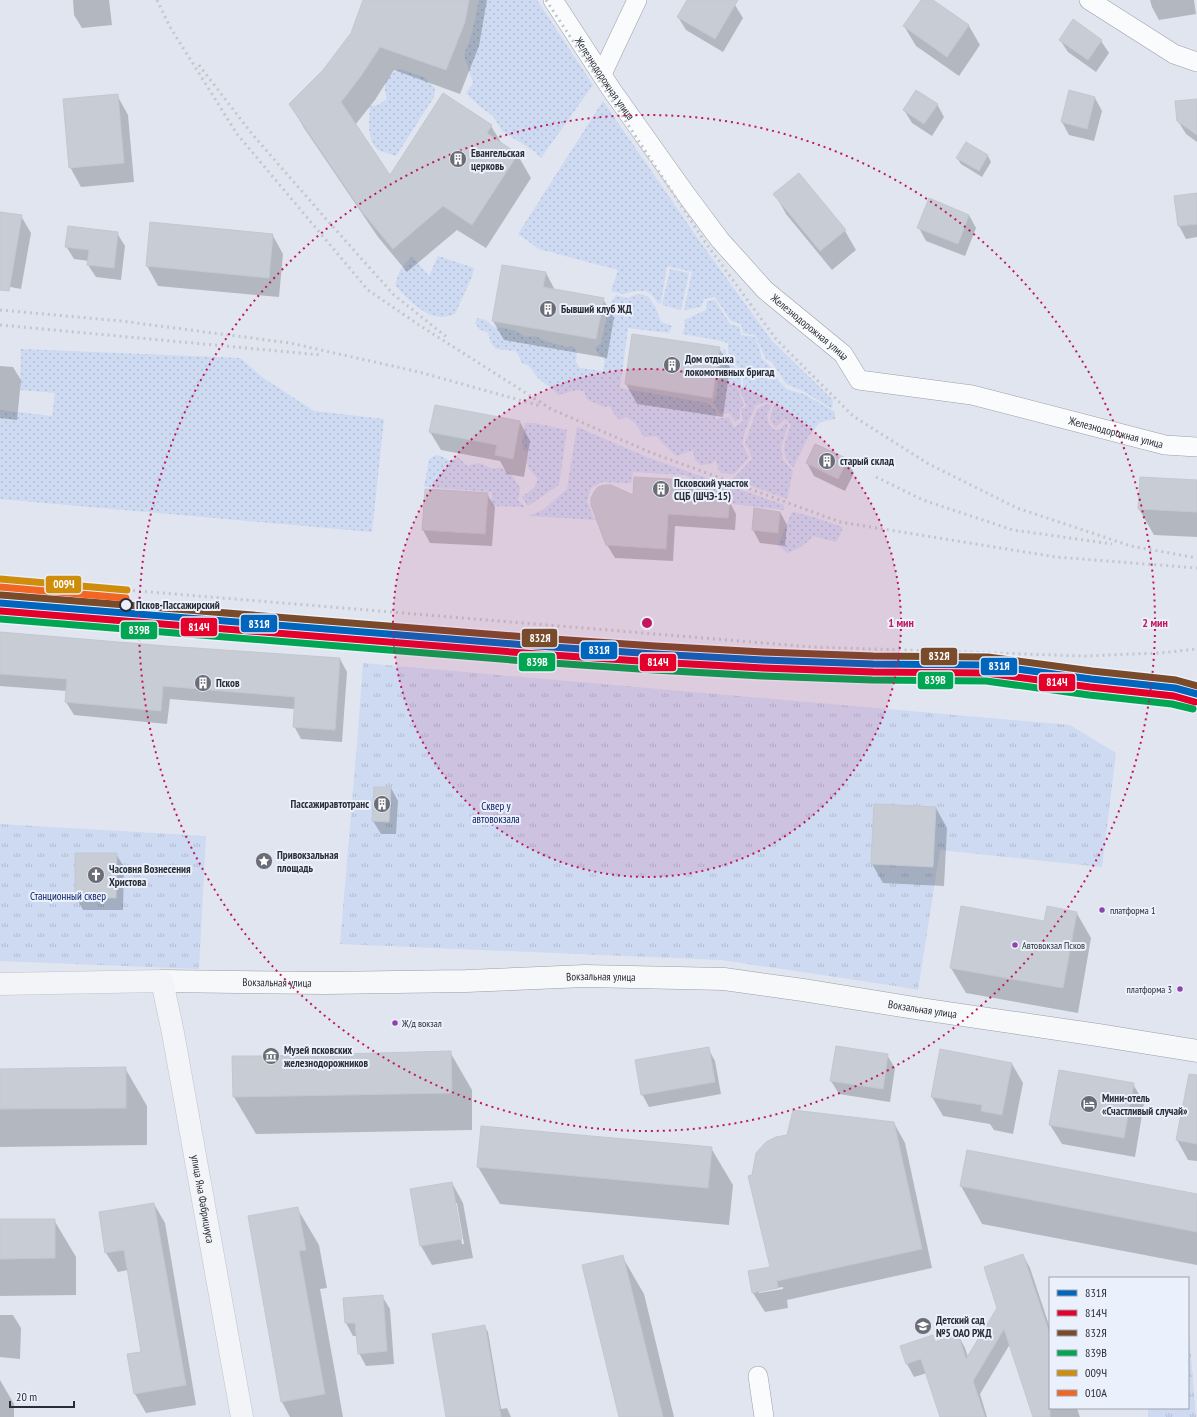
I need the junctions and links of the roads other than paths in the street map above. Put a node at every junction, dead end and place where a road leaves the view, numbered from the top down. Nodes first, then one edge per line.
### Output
1 (554, 0) edge
2 (637, 0) edge
3 (1089, 0) edge
4 (1197, 62) edge
5 (602, 74) junction
6 (1197, 447) edge
7 (162, 981) junction
8 (0, 984) edge
9 (1197, 1051) edge
10 (758, 1376) dead end
11 (242, 1417) edge
12 (764, 1417) edge

1 - 5 street, Железнодорожная улица
2 - 5 street
3 - 4 street
5 - 6 street, Железнодорожная улица
7 - 8 main road, Вокзальная улица
7 - 9 main road, Вокзальная улица
7 - 11 main road, улица Яна Фабрициуса
10 - 12 street

